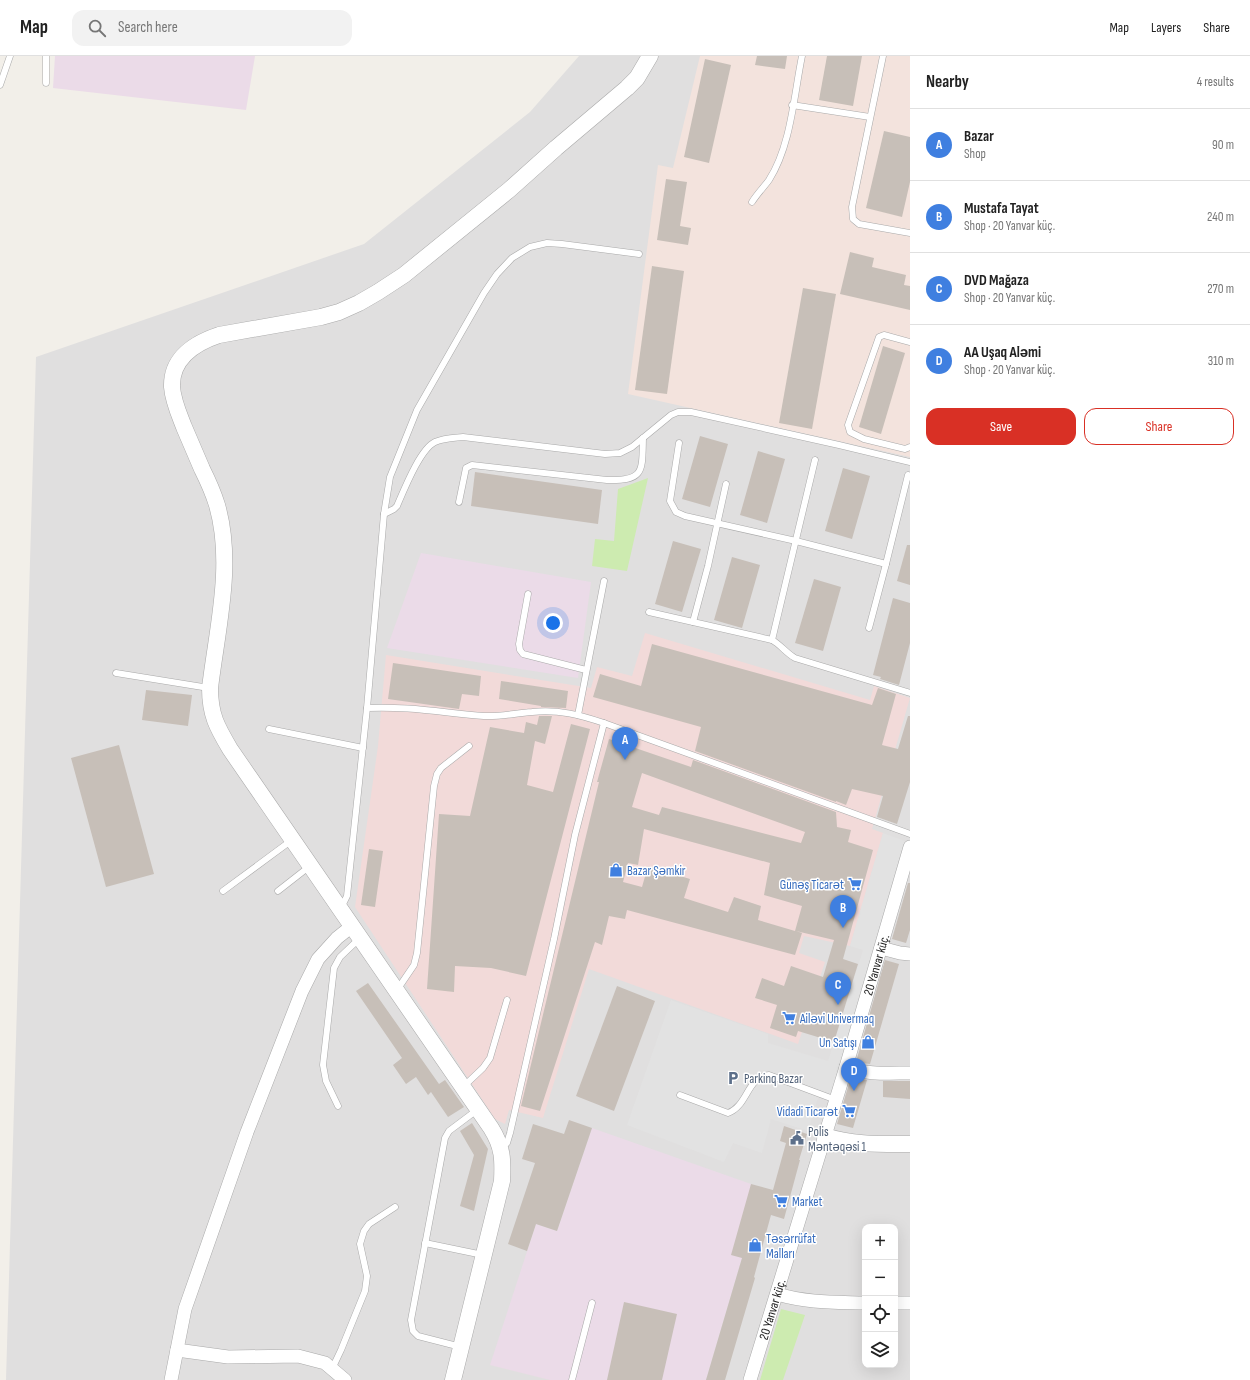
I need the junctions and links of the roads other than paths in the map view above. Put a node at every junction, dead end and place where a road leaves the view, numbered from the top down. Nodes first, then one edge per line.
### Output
1 (10, 56) edge
2 (46, 56) edge
3 (650, 56) edge
4 (802, 56) edge
5 (882, 56) edge
6 (46, 83) dead end
7 (0, 85) edge
8 (792, 105) junction
9 (870, 117) junction
10 (752, 202) dead end
11 (910, 232) edge
12 (639, 254) dead end
13 (910, 342) edge
14 (643, 438) junction
15 (679, 443) dead end
16 (910, 447) edge
17 (815, 460) dead end
18 (910, 462) edge
19 (908, 475) dead end
20 (726, 484) dead end
21 (459, 502) dead end
22 (384, 514) junction
23 (718, 523) junction
24 (796, 541) junction
25 (886, 564) junction
26 (604, 581) dead end
27 (528, 594) dead end
28 (649, 612) dead end
29 (693, 622) junction
30 (869, 628) dead end
31 (772, 640) junction
32 (586, 670) junction
33 (116, 672) dead end
34 (210, 688) junction
35 (910, 693) edge
36 (368, 708) junction
37 (578, 714) junction
38 (604, 723) junction
39 (269, 728) dead end
40 (469, 746) dead end
41 (363, 748) junction
42 (910, 834) edge
43 (292, 840) junction
44 (910, 847) edge
45 (310, 866) junction
46 (223, 891) dead end
47 (278, 891) dead end
48 (343, 904) dead end
49 (356, 932) junction
50 (881, 948) junction
51 (910, 954) edge
52 (397, 991) junction
53 (507, 1000) dead end
54 (846, 1067) junction
55 (910, 1073) edge
56 (462, 1087) junction
57 (680, 1095) dead end
58 (836, 1100) junction
59 (338, 1106) dead end
60 (478, 1109) junction
61 (825, 1136) junction
62 (910, 1144) edge
63 (501, 1147) junction
64 (395, 1207) dead end
65 (425, 1243) junction
66 (483, 1255) junction
67 (777, 1294) junction
68 (862, 1302) edge
69 (592, 1303) dead end
70 (898, 1303) edge
71 (910, 1303) edge
72 (461, 1347) junction
73 (176, 1350) junction
74 (332, 1369) junction
75 (171, 1380) edge
76 (345, 1380) edge
77 (453, 1380) edge
78 (572, 1380) edge
79 (750, 1380) edge

1 - 7 lane
2 - 6 lane
3 - 34 street
4 - 8 lane
5 - 9 lane
8 - 9 lane
8 - 10 lane
9 - 11 lane
12 - 22 lane
13 - 16 lane
14 - 18 lane
14 - 21 lane
14 - 22 lane
15 - 23 lane
17 - 24 lane
19 - 25 lane
20 - 23 lane
22 - 36 lane
23 - 24 lane
23 - 29 lane
24 - 25 lane
24 - 31 lane
25 - 30 lane
26 - 32 lane
27 - 32 lane
28 - 29 lane
29 - 31 lane
31 - 35 lane
32 - 37 lane
33 - 34 lane
34 - 43 street
36 - 37 lane
36 - 41 lane
37 - 38 lane
38 - 42 lane
38 - 63 lane
39 - 41 lane
40 - 52 lane
41 - 48 lane
43 - 45 street
43 - 46 lane
44 - 50 street, 20 Yanvar küç.
45 - 47 lane
45 - 49 street
49 - 52 street
49 - 59 lane
49 - 73 street
50 - 51 street
50 - 54 street, 20 Yanvar küç.
52 - 56 street
53 - 56 lane
54 - 55 street
54 - 58 street, 20 Yanvar küç.
56 - 60 street
57 - 58 lane
58 - 61 street, 20 Yanvar küç.
60 - 63 street
60 - 65 lane
61 - 62 street
61 - 67 street, 20 Yanvar küç.
63 - 66 street
64 - 74 lane
65 - 66 lane
65 - 72 lane
66 - 72 street
67 - 68 street
67 - 79 street, 20 Yanvar küç.
69 - 78 lane
70 - 71 street
72 - 77 street
73 - 74 street
73 - 75 street
74 - 76 street

